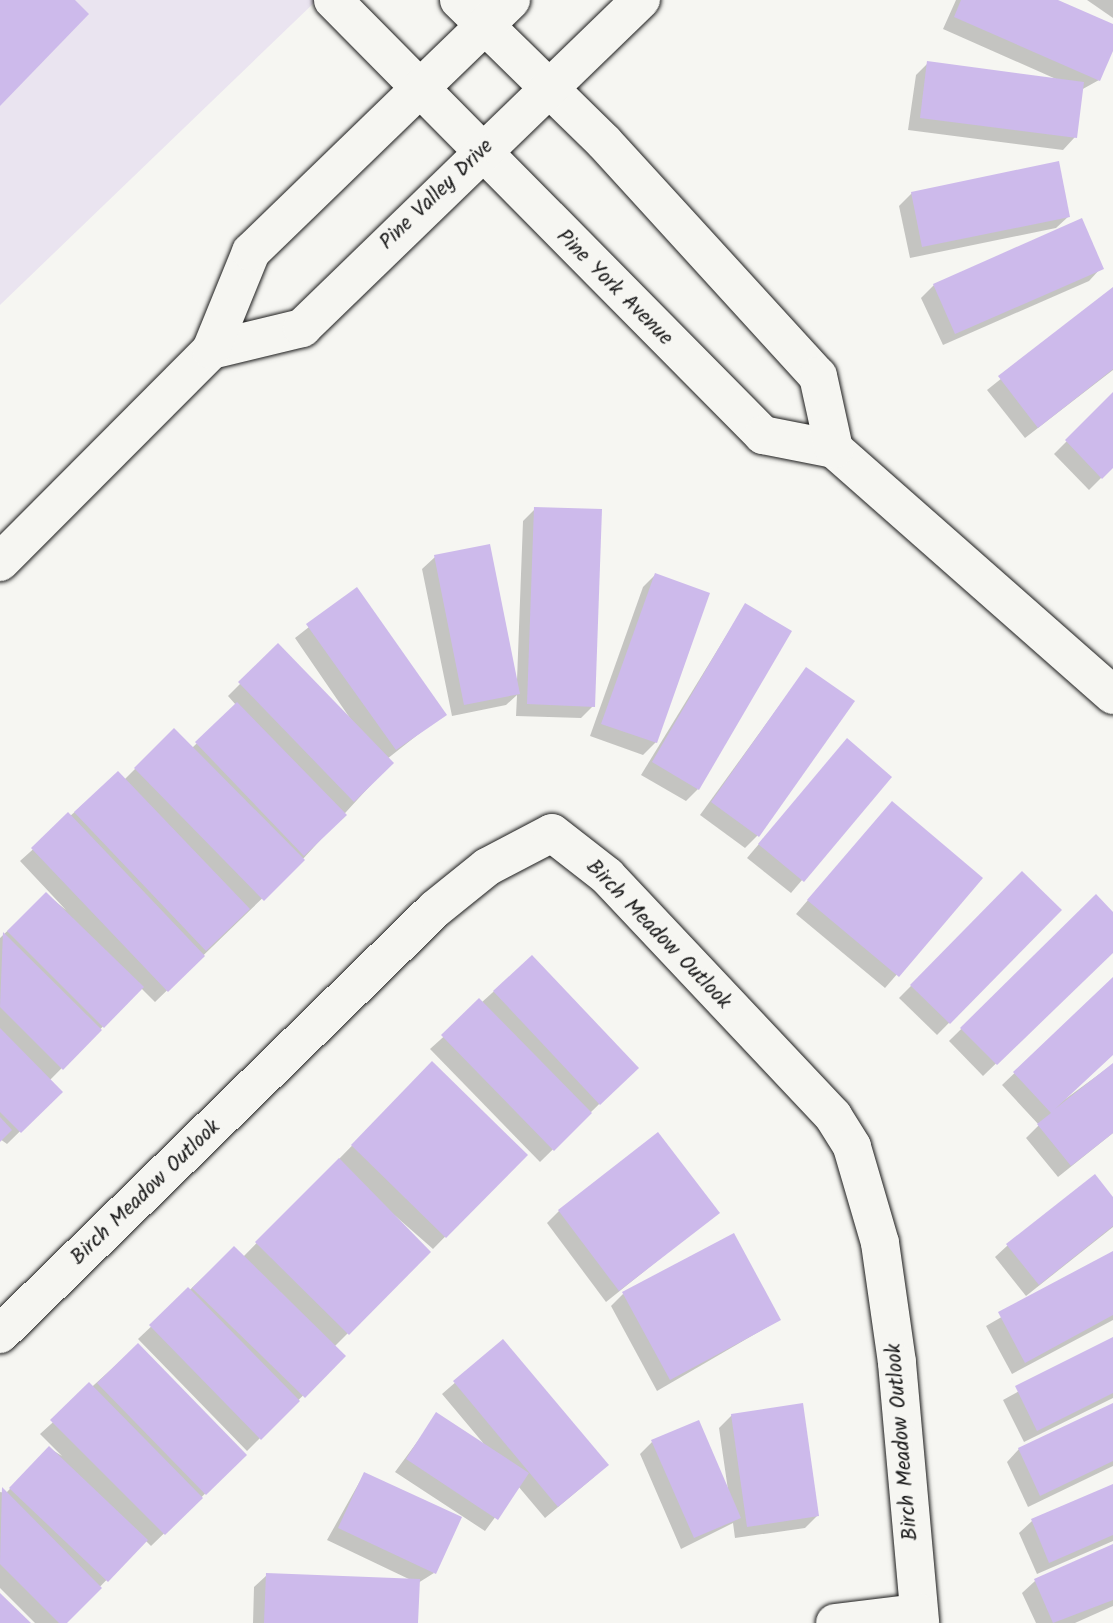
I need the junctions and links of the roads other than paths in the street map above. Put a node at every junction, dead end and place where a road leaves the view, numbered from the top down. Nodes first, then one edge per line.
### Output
1 (333, 0) edge
2 (511, 0) edge
3 (641, 0) edge
4 (472, 13) edge
5 (418, 87) junction
6 (551, 89) junction
7 (479, 153) junction
8 (211, 350) junction
9 (834, 449) junction
10 (0, 562) edge
11 (1113, 695) edge
12 (0, 1334) edge
13 (919, 1618) edge
14 (835, 1623) edge

1 - 5 street, Pine York Avenue
2 - 4 street
3 - 6 street, Pine Valley Drive
4 - 5 street
4 - 6 street
5 - 7 street, Pine York Avenue
5 - 8 street
6 - 7 street, Pine Valley Drive
6 - 9 street
7 - 8 street, Pine Valley Drive
7 - 9 street, Pine York Avenue
8 - 10 street
9 - 11 street
12 - 13 street, Birch Meadow Outlook
13 - 14 street

